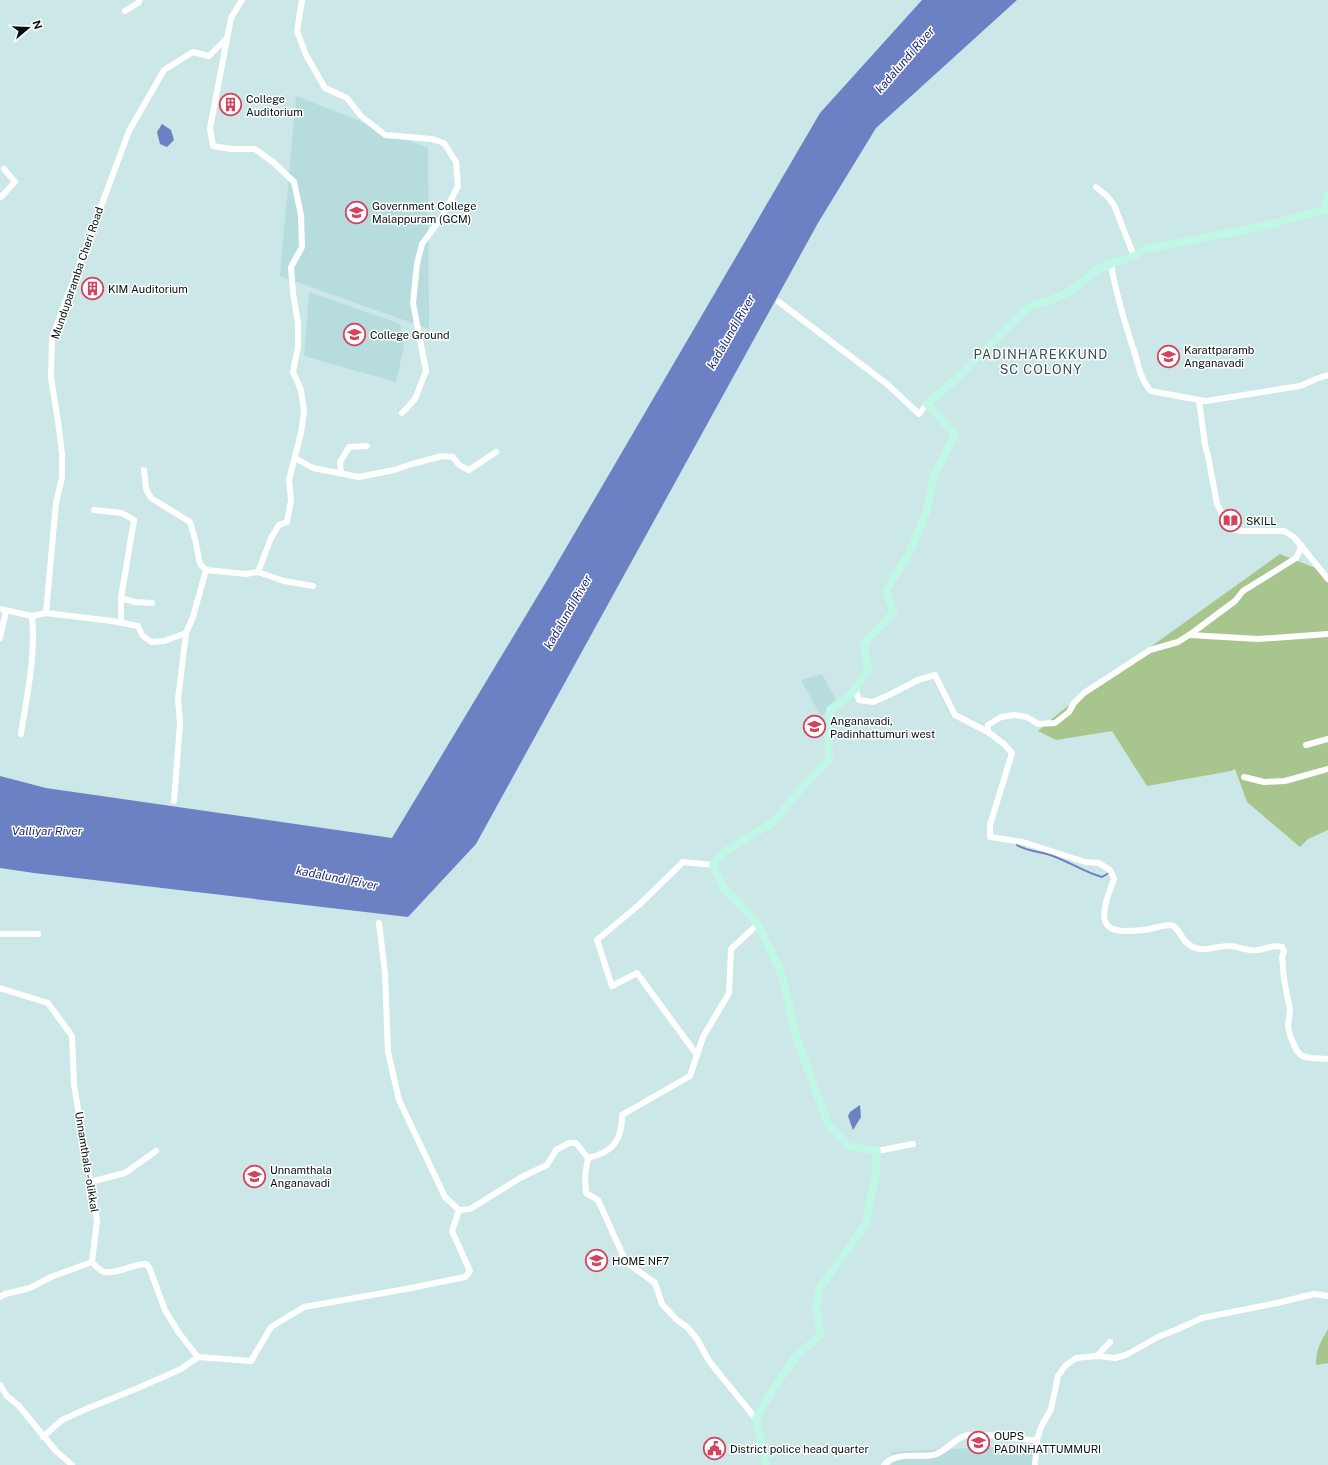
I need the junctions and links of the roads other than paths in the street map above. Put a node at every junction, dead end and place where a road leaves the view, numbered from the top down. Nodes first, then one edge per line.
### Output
1 (140, 0) edge
2 (242, 0) edge
3 (302, 0) edge
4 (125, 10) dead end
5 (227, 38) junction
6 (4, 169) dead end
7 (1096, 187) dead end
8 (1328, 194) edge
9 (0, 196) edge
10 (1134, 256) junction
11 (1111, 264) junction
12 (779, 302) dead end
13 (1328, 375) edge
14 (1199, 400) junction
15 (927, 404) junction
16 (402, 413) dead end
17 (367, 446) dead end
18 (496, 452) dead end
19 (296, 458) junction
20 (144, 470) dead end
21 (341, 473) junction
22 (94, 510) dead end
23 (1301, 545) junction
24 (206, 570) junction
25 (258, 572) junction
26 (1328, 579) edge
27 (313, 586) dead end
28 (122, 598) junction
29 (152, 603) dead end
30 (3, 610) edge
31 (46, 613) junction
32 (32, 616) junction
33 (121, 623) junction
34 (186, 633) junction
35 (1192, 633) junction
36 (1328, 634) edge
37 (0, 638) edge
38 (855, 689) junction
39 (988, 732) junction
40 (22, 734) dead end
41 (1328, 739) edge
42 (1306, 745) dead end
43 (1328, 769) edge
44 (1244, 777) dead end
45 (174, 801) dead end
46 (714, 865) junction
47 (379, 923) dead end
48 (758, 924) junction
49 (0, 934) edge
50 (38, 934) dead end
51 (0, 988) edge
52 (697, 1055) junction
53 (1328, 1059) edge
54 (913, 1144) dead end
55 (156, 1151) dead end
56 (877, 1151) junction
57 (588, 1158) junction
58 (90, 1182) junction
59 (459, 1210) junction
60 (92, 1262) junction
61 (1328, 1296) edge
62 (0, 1297) edge
63 (1110, 1342) dead end
64 (1097, 1356) junction
65 (198, 1357) junction
66 (0, 1385) edge
67 (756, 1419) junction
68 (43, 1437) junction
69 (1037, 1440) junction
70 (72, 1465) edge
71 (766, 1465) edge
72 (884, 1465) edge
73 (1034, 1465) edge

1 - 4 street
2 - 5 street
3 - 16 street
5 - 19 street
5 - 31 street, Munduparamba Cheri Road
6 - 9 street
7 - 10 street
8 - 10 main road
10 - 11 main road
11 - 14 street
11 - 15 main road
12 - 15 street
13 - 14 street
14 - 23 street
15 - 38 main road
17 - 21 street
18 - 21 street
19 - 21 street
19 - 25 street
20 - 24 street
22 - 28 street
23 - 26 street
23 - 35 street
24 - 25 street
24 - 34 street
25 - 27 street
28 - 29 street
28 - 33 street
30 - 32 street
30 - 37 street
31 - 32 street
31 - 33 street
32 - 40 street
33 - 34 street
34 - 45 street
35 - 36 street
35 - 39 street
38 - 39 street
38 - 46 main road
39 - 53 street
41 - 42 street
43 - 44 street
46 - 48 main road
46 - 52 street
47 - 59 street
48 - 52 street
48 - 56 main road
49 - 50 street
51 - 58 street, Unnamthala - olikkal
52 - 57 street
54 - 56 street
55 - 58 street
56 - 67 main road
57 - 59 street
57 - 67 street
58 - 60 street, Unnamthala - olikkal
59 - 65 street
60 - 62 street
60 - 65 street
61 - 64 street
63 - 64 street
64 - 69 street
65 - 68 street
66 - 68 street
67 - 71 main road
68 - 70 street
69 - 72 street
69 - 73 street

